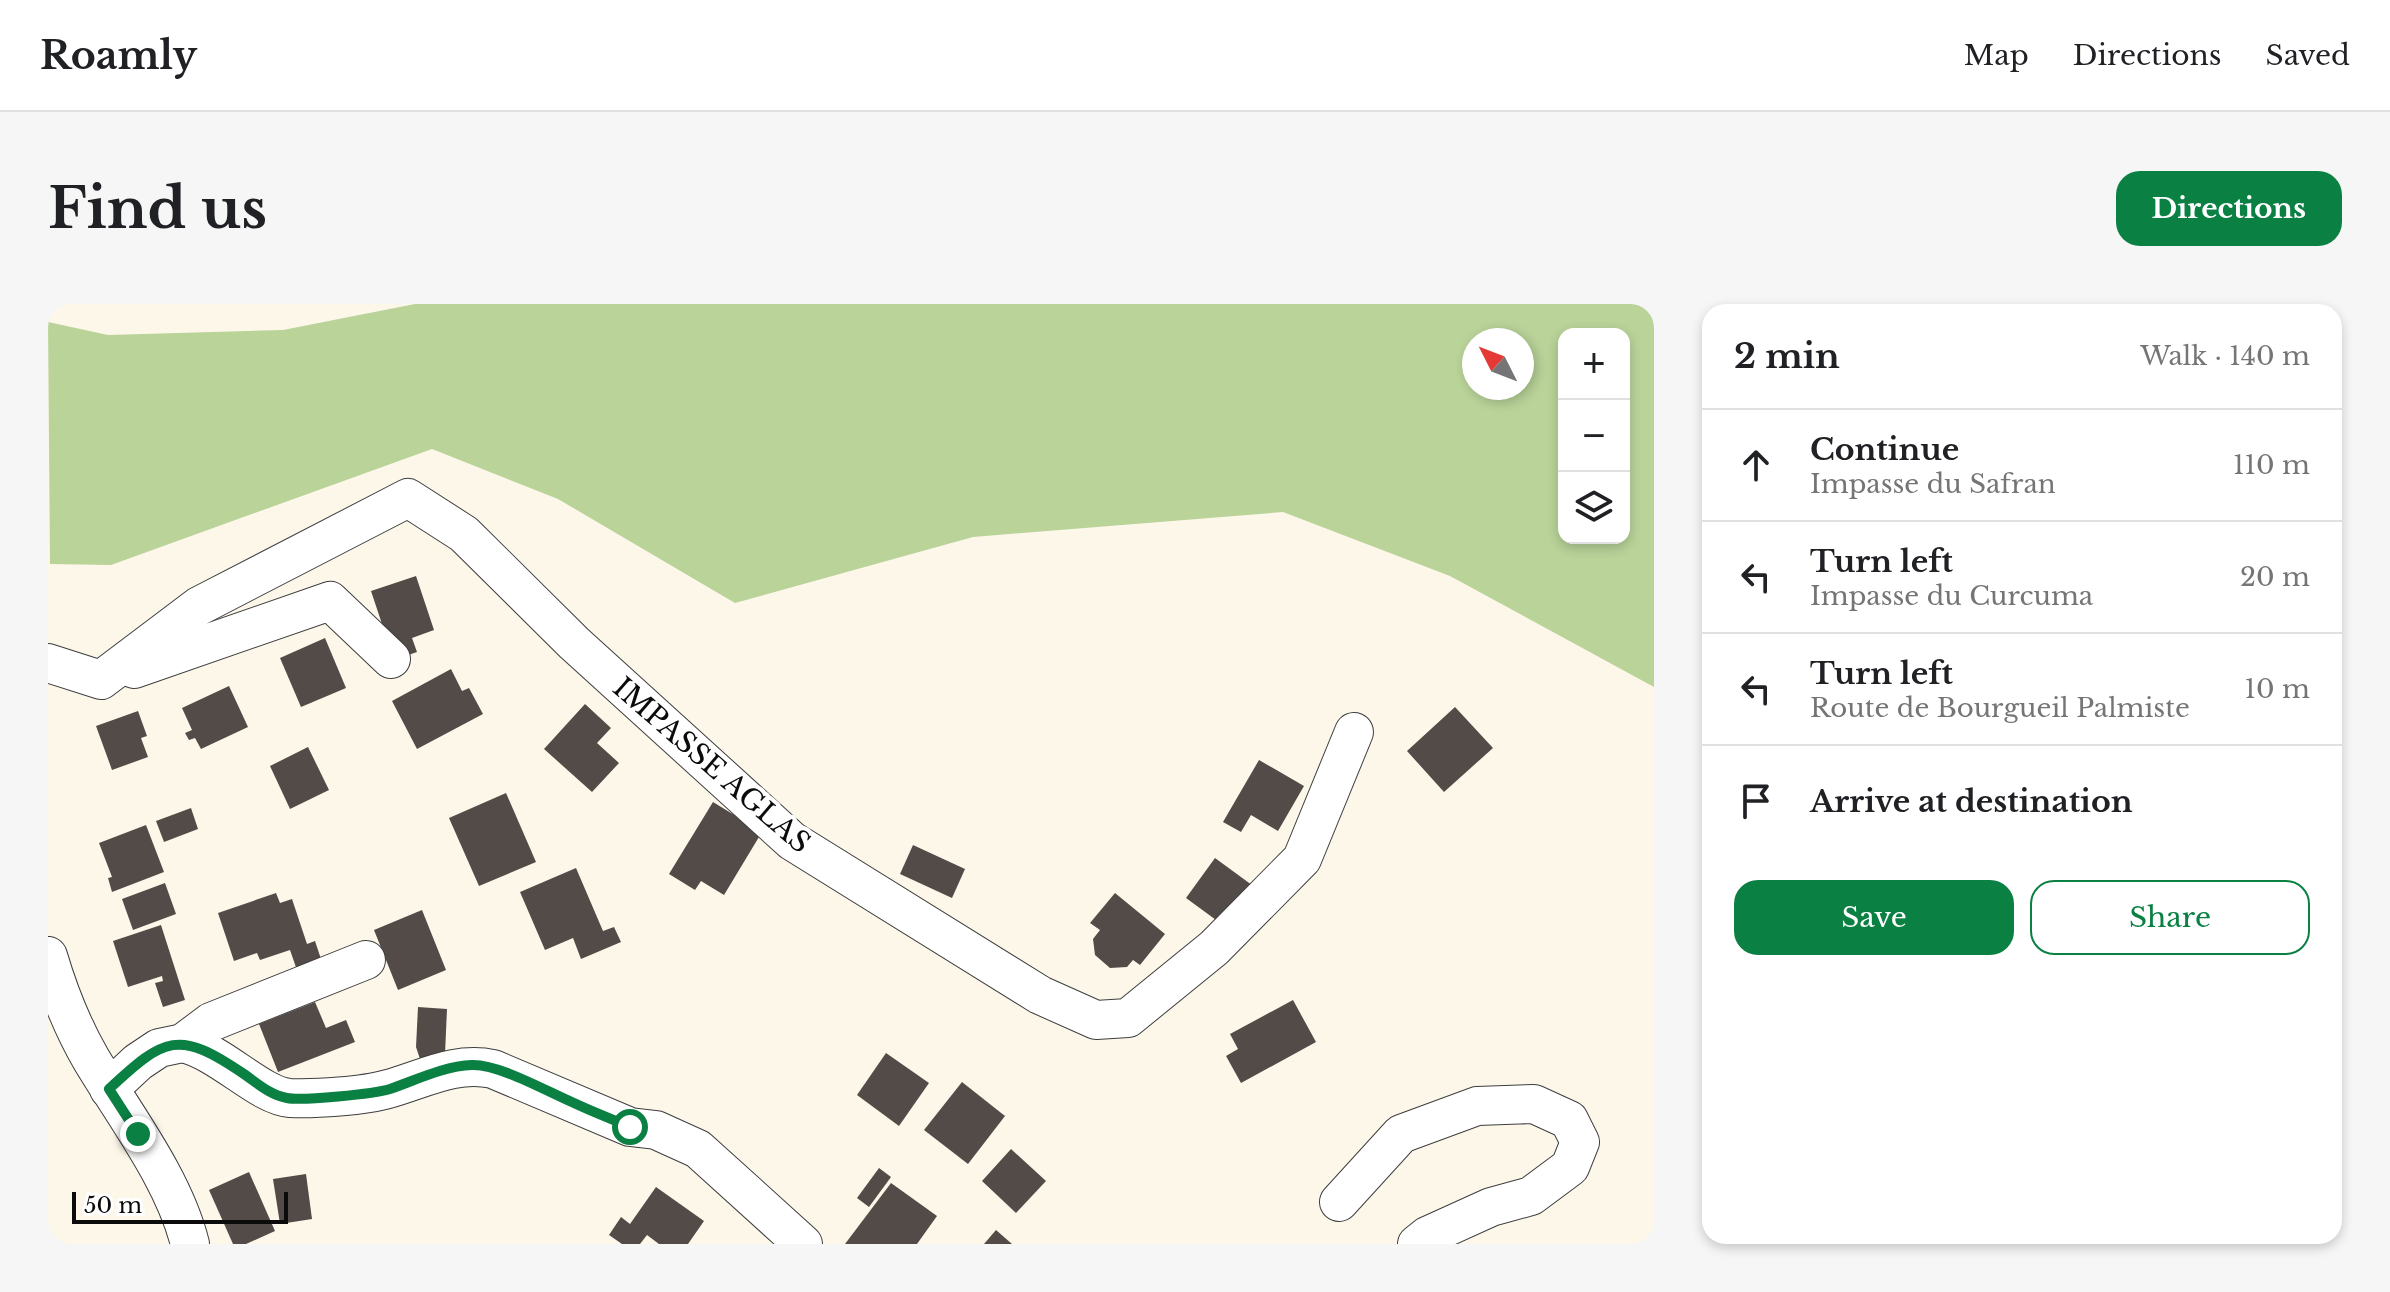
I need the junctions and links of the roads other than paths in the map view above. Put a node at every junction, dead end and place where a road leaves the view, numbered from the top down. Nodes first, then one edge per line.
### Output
1 (391, 659) dead end
2 (48, 663) edge
3 (101, 680) junction
4 (1354, 732) dead end
5 (48, 956) edge
6 (366, 960) dead end
7 (183, 1043) junction
8 (109, 1089) junction
9 (1339, 1202) dead end
10 (190, 1244) edge
11 (803, 1244) edge
12 (1417, 1244) edge

1 - 3 street
2 - 3 street
3 - 4 street, IMPASSE AGLAS
5 - 8 street
6 - 7 street
7 - 8 street
7 - 11 street
8 - 10 street
9 - 12 street

